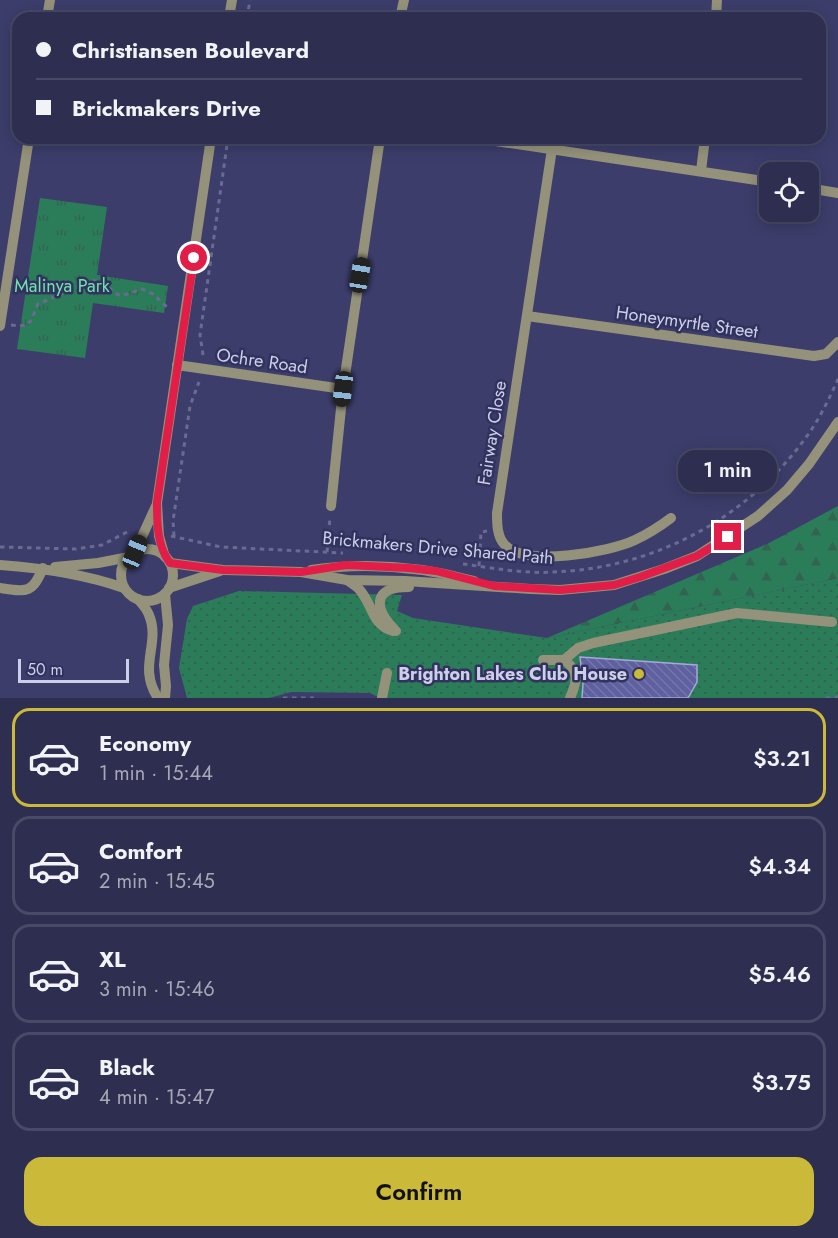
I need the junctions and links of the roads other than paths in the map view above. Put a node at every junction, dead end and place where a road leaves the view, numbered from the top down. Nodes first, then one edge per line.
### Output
1 (28, 144) edge
2 (211, 144) edge
3 (379, 144) edge
4 (518, 144) edge
5 (704, 144) edge
6 (552, 149) junction
7 (701, 171) junction
8 (759, 180) edge
9 (819, 190) edge
10 (838, 193) edge
11 (527, 316) junction
12 (0, 325) edge
13 (838, 342) edge
14 (177, 365) junction
15 (343, 389) junction
16 (838, 422) edge
17 (157, 502) junction
18 (331, 506) road end
19 (671, 518) dead end
20 (132, 554) junction
21 (167, 560) junction
22 (0, 565) edge
23 (43, 568) junction
24 (223, 570) junction
25 (301, 572) junction
26 (347, 580) junction
27 (436, 584) junction
28 (494, 586) junction
29 (0, 588) edge
30 (124, 588) junction
31 (167, 591) junction
32 (138, 599) junction
33 (832, 622) dead end
34 (543, 660) dead end
35 (564, 660) junction
36 (387, 673) dead end
37 (158, 698) edge
38 (165, 698) edge
39 (382, 698) edge
40 (570, 698) edge

1 - 12 street
2 - 14 street
3 - 15 street
4 - 6 street
5 - 7 street
6 - 7 street
6 - 11 street, Fairway Close
7 - 8 street
9 - 10 street
11 - 13 street, Honeymyrtle Street
11 - 19 street, Fairway Close
14 - 15 street, Ochre Road
14 - 17 street
15 - 18 street
16 - 28 street
17 - 20 street
17 - 21 street
20 - 21 street
20 - 23 street
20 - 30 street
21 - 24 street
21 - 31 street
22 - 23 street
23 - 29 street
23 - 30 street
24 - 25 street
24 - 31 street
25 - 26 street
25 - 28 street
26 - 27 street
26 - 27 street
27 - 28 street
30 - 32 street
31 - 32 street
31 - 38 street
32 - 37 street
33 - 35 street
34 - 35 street
35 - 40 street
36 - 39 street

